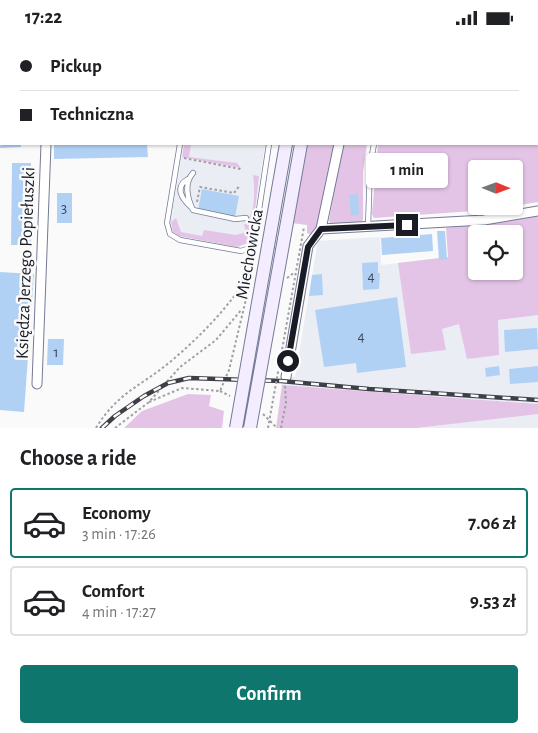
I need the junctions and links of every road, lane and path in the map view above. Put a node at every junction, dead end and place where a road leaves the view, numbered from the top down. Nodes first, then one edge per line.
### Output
1 (46, 145) edge
2 (180, 145) edge
3 (269, 145) edge
4 (286, 145) edge
5 (301, 145) edge
6 (339, 145) edge
7 (374, 145) edge
8 (182, 158) dead end
9 (193, 173) dead end
10 (240, 175) dead end
11 (240, 185) dead end
12 (193, 209) junction
13 (538, 211) edge
14 (246, 218) dead end
15 (304, 227) dead end
16 (368, 228) junction
17 (321, 229) junction
18 (252, 245) junction
19 (251, 271) junction
20 (243, 308) junction
21 (285, 381) joint
22 (37, 384) dead end
23 (149, 402) junction
24 (96, 428) edge
25 (116, 428) edge
26 (236, 428) edge
27 (250, 428) edge
28 (268, 428) edge
29 (281, 428) edge

1 - 22 street, Księdza Jerzego Popiełuszki
2 - 18 lane
3 - 18 lane
4 - 26 main road, Miechowicka, bridge
5 - 27 main road, Miechowicka, bridge
6 - 17 street
7 - 16 lane
8 - 10 path
9 - 12 lane
11 - 12 path
12 - 14 lane
13 - 16 street
15 - 28 path, bridge
16 - 17 street
17 - 21 street
18 - 19 path
19 - 20 path
19 - 24 path
20 - 23 path
20 - 23 path
21 - 29 path
23 - 25 path

